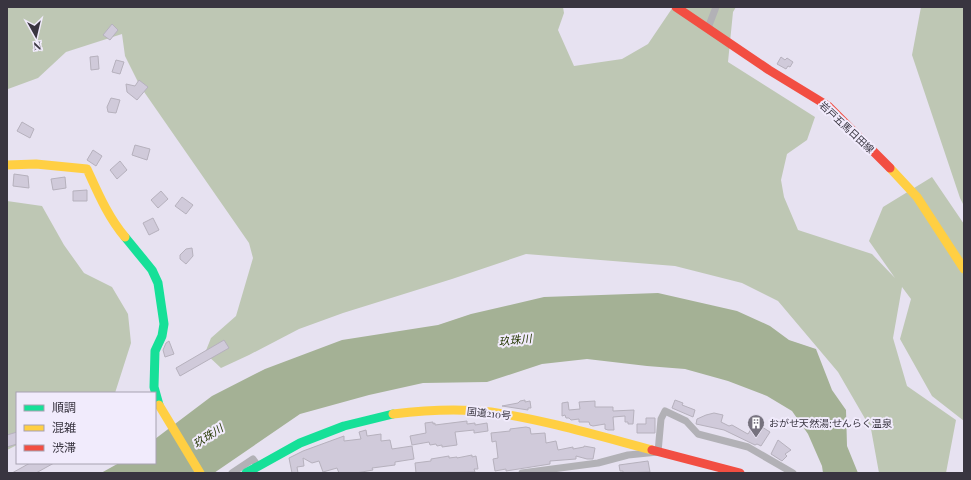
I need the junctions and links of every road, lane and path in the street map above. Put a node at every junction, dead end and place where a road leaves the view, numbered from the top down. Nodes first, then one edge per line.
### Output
1 (676, 7) edge
2 (716, 7) edge
3 (708, 28) junction
4 (7, 165) edge
5 (964, 269) edge
6 (155, 392) edge
7 (156, 395) edge
8 (658, 452) junction
9 (258, 466) junction
10 (200, 473) edge
11 (232, 473) edge
12 (246, 473) edge
13 (522, 473) edge
14 (738, 473) edge
15 (793, 473) edge

1 - 3 main road, 岩戸五馬日田線
2 - 3 street
3 - 5 main road, 岩戸五馬日田線
4 - 6 main road
7 - 10 main road
8 - 9 main road, 国道210号
8 - 13 street
8 - 14 main road, 国道210号
8 - 15 street
9 - 11 street
9 - 12 main road, 国道210号

